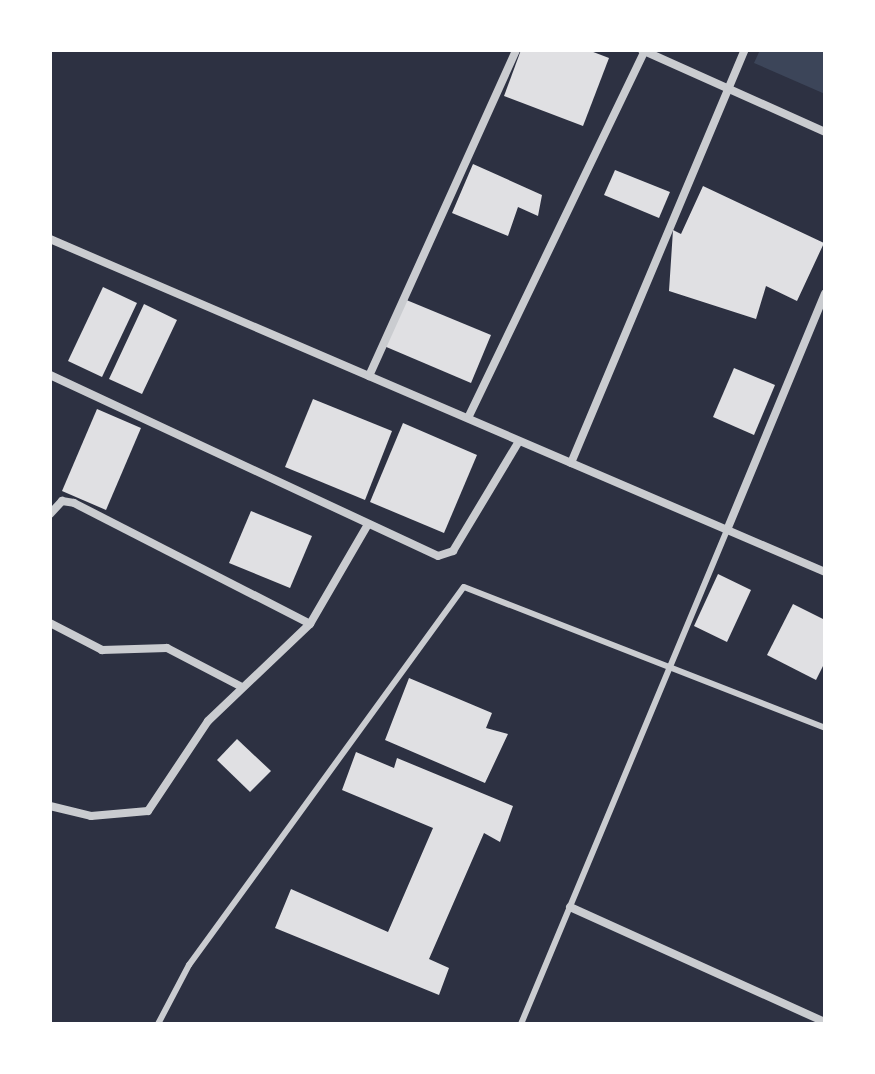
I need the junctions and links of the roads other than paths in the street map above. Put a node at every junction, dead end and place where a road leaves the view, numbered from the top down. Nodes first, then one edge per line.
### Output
1 (516, 50) edge
2 (745, 50) edge
3 (644, 51) edge
4 (727, 92) junction
5 (825, 132) edge
6 (50, 239) edge
7 (825, 293) edge
8 (50, 375) edge
9 (369, 376) junction
10 (468, 418) junction
11 (518, 443) junction
12 (571, 463) junction
13 (50, 514) edge
14 (367, 526) junction
15 (727, 530) junction
16 (825, 572) edge
17 (50, 623) edge
18 (310, 624) junction
19 (670, 668) junction
20 (242, 687) junction
21 (825, 728) edge
22 (50, 806) edge
23 (570, 907) junction
24 (825, 1022) edge
25 (158, 1024) edge
26 (521, 1024) edge

1 - 9 street
2 - 4 street
3 - 4 street
3 - 10 street
4 - 5 street
4 - 12 street
6 - 9 street
7 - 15 street
8 - 14 street
9 - 10 street
10 - 11 street
11 - 12 street
11 - 14 street
12 - 15 street
13 - 18 street
14 - 18 street
15 - 16 street
15 - 19 lane
17 - 20 street
18 - 20 street
19 - 21 lane
19 - 23 lane
19 - 25 lane
20 - 22 street
23 - 24 street
23 - 26 lane

